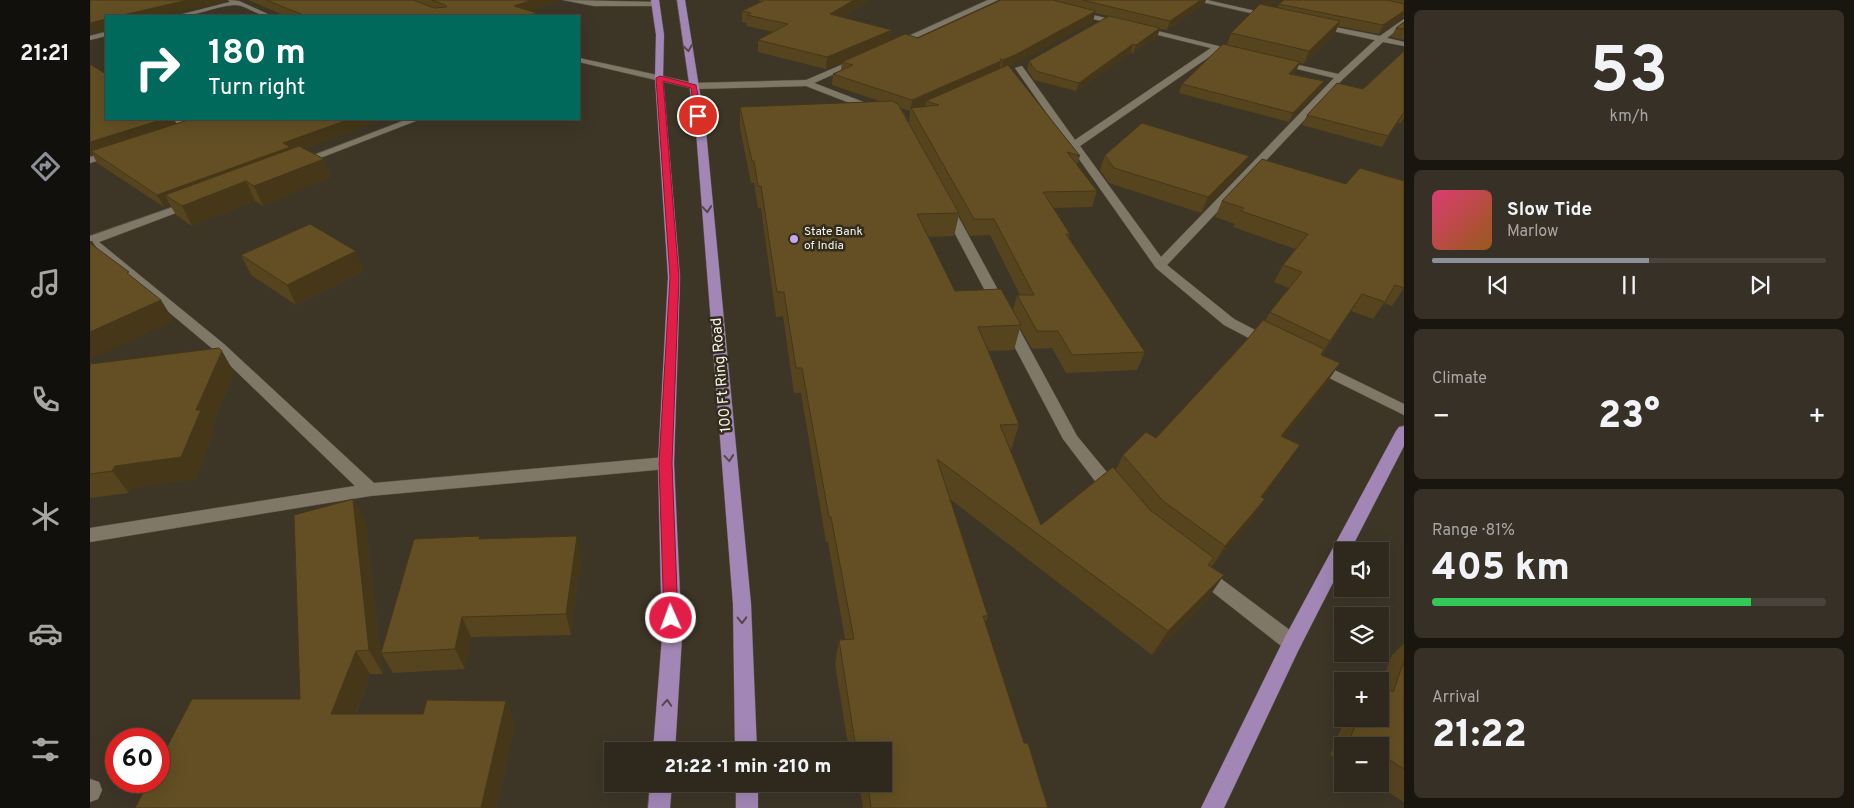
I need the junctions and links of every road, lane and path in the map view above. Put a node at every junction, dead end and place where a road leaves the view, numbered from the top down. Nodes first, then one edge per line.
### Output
1 (567, 0) edge
2 (680, 0) edge
3 (994, 0) edge
4 (1196, 0) edge
5 (234, 1) edge
6 (656, 2) edge
7 (1070, 11) edge
8 (183, 15) edge
9 (266, 15) edge
10 (1285, 18) edge
11 (1105, 19) junction
12 (1404, 21) edge
13 (1304, 22) edge
14 (1096, 24) edge
15 (105, 34) edge
16 (90, 38) edge
17 (1381, 39) junction
18 (1404, 44) edge
19 (887, 47) edge
20 (1218, 47) junction
21 (1246, 54) edge
22 (870, 55) edge
23 (580, 60) edge
24 (1274, 61) edge
25 (1019, 68) dead end
26 (1340, 77) junction
27 (660, 78) junction
28 (807, 83) junction
29 (694, 86) junction
30 (884, 114) edge
31 (177, 120) edge
32 (413, 120) edge
33 (190, 128) edge
34 (1074, 145) junction
35 (126, 148) edge
36 (90, 160) edge
37 (286, 168) edge
38 (938, 190) edge
39 (202, 199) edge
40 (91, 241) edge
41 (1160, 265) junction
42 (219, 347) junction
43 (1281, 349) edge
44 (200, 350) edge
45 (1308, 362) edge
46 (1404, 410) edge
47 (1404, 431) edge
48 (666, 463) junction
49 (370, 490) junction
50 (1126, 507) edge
51 (90, 535) edge
52 (1191, 565) edge
53 (1292, 644) junction
54 (665, 742) edge
55 (746, 742) edge
56 (661, 792) edge
57 (747, 792) edge
58 (660, 808) edge
59 (747, 808) edge
60 (1212, 808) edge

1 - 6 street
2 -> 29 main road, 100 Ft Ring Road
3 - 19 street
4 - 10 street
5 - 8 street
5 - 9 street
6 - 27 main road
7 - 11 street
11 - 14 street
11 - 20 street
12 - 17 street
13 - 17 street
15 - 16 street
17 - 18 street
17 - 26 street
20 - 21 street
20 - 34 street
22 - 28 street
23 - 27 street
24 - 26 street
25 - 34 street
26 - 41 street
27 - 29 street
27 - 48 main road
28 - 29 street
28 - 30 street
29 -> 55 main road, 100 Ft Ring Road
31 - 33 street
32 - 37 street
34 - 41 street
35 - 36 street
38 - 50 street
39 - 40 street
40 - 42 street
41 - 43 street
42 - 44 street
42 - 49 street
45 - 46 street
47 - 53 main road
48 - 49 street
54 -> 48 main road
49 - 51 street
52 - 53 street
53 - 60 main road
56 - 58 main road
57 - 59 main road

